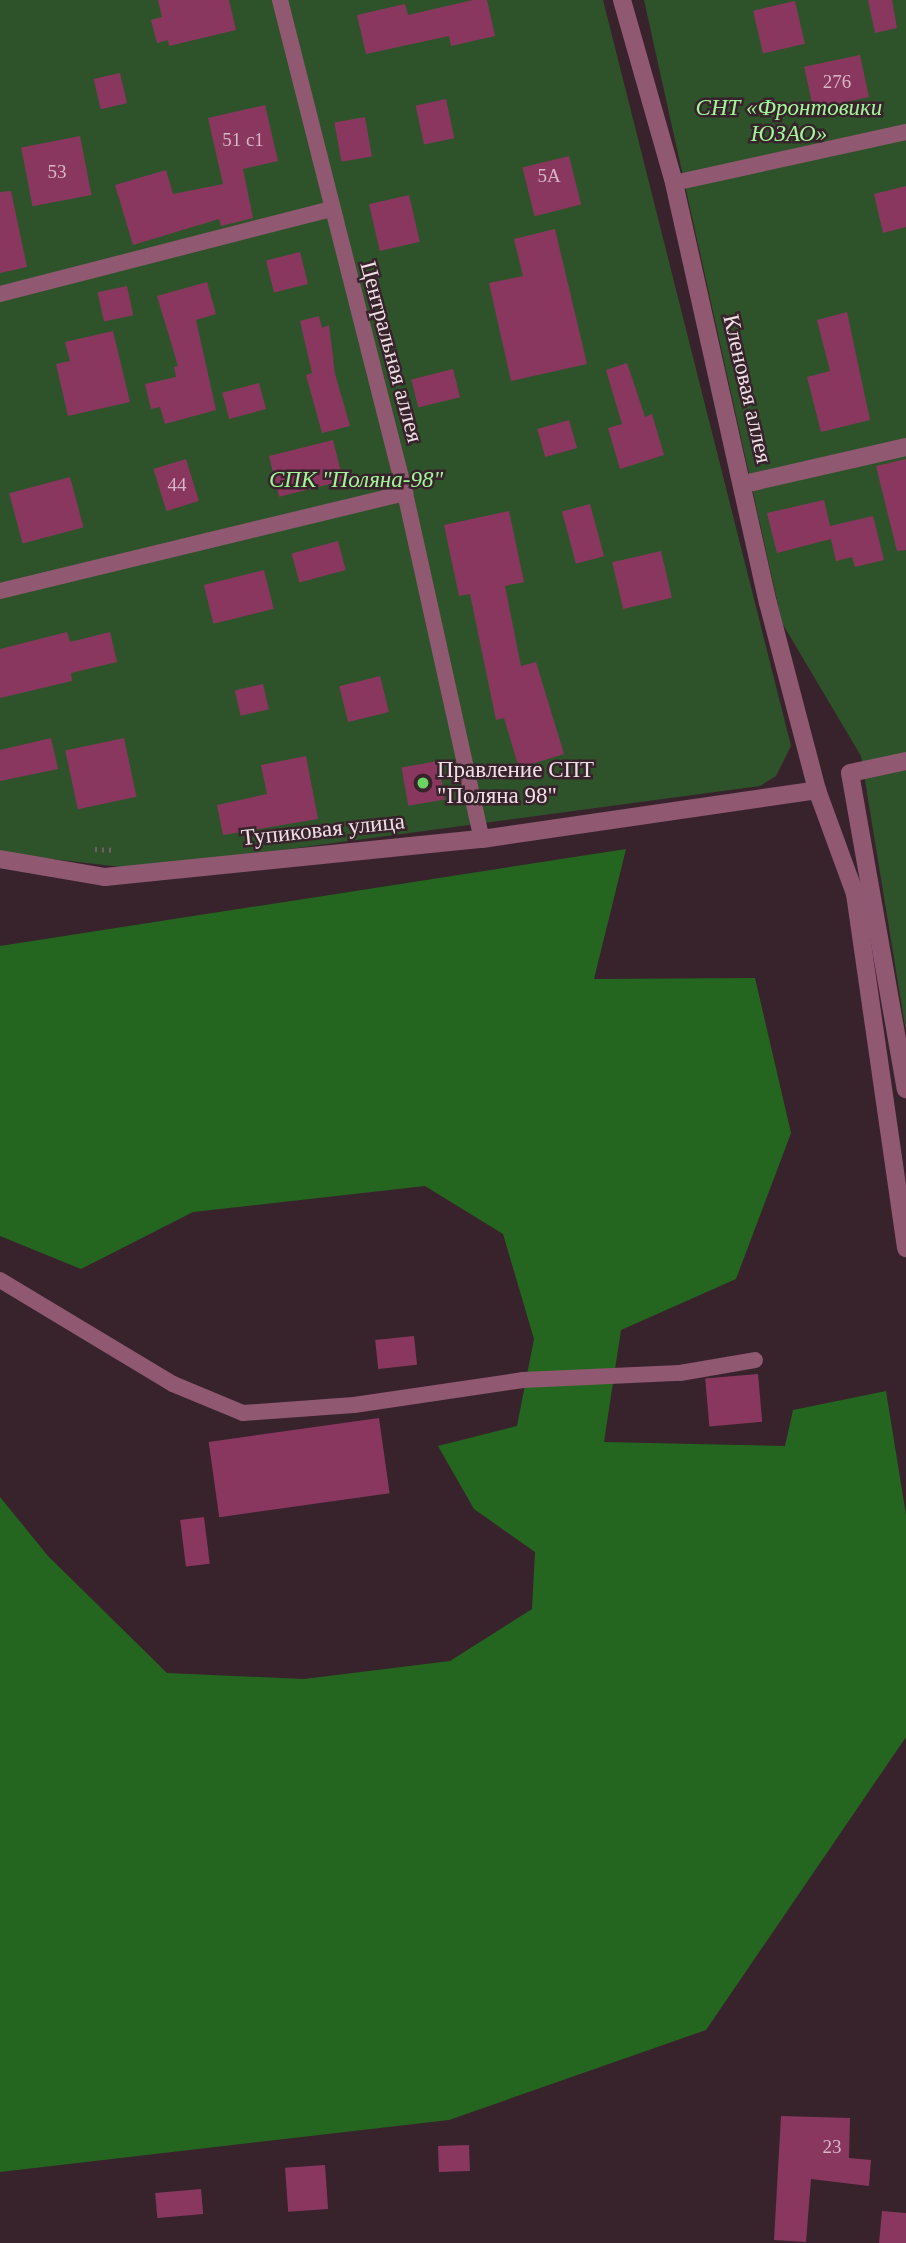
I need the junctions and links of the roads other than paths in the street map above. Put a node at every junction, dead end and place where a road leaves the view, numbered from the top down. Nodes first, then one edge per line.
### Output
1 (280, 0) edge
2 (622, 0) edge
3 (906, 132) edge
4 (674, 183) junction
5 (330, 209) junction
6 (0, 294) edge
7 (906, 447) edge
8 (744, 484) junction
9 (405, 493) junction
10 (0, 591) edge
11 (906, 761) edge
12 (817, 790) junction
13 (482, 839) junction
14 (0, 859) edge
15 (903, 1057) edge
16 (906, 1088) edge
17 (906, 1248) edge
18 (0, 1280) edge
19 (755, 1360) dead end

1 - 5 lane, Центральная аллея
2 - 4 street, Кленовая аллея
3 - 4 lane
4 - 8 street, Кленовая аллея
5 - 6 lane
5 - 9 lane, Центральная аллея
7 - 8 street
8 - 12 street, Кленовая аллея
9 - 10 lane
9 - 13 lane, Центральная аллея
11 - 15 street
12 - 13 street, Тупиковая улица
12 - 17 street, Кленовая аллея
13 - 14 street, Тупиковая улица
15 - 16 street
18 - 19 lane

